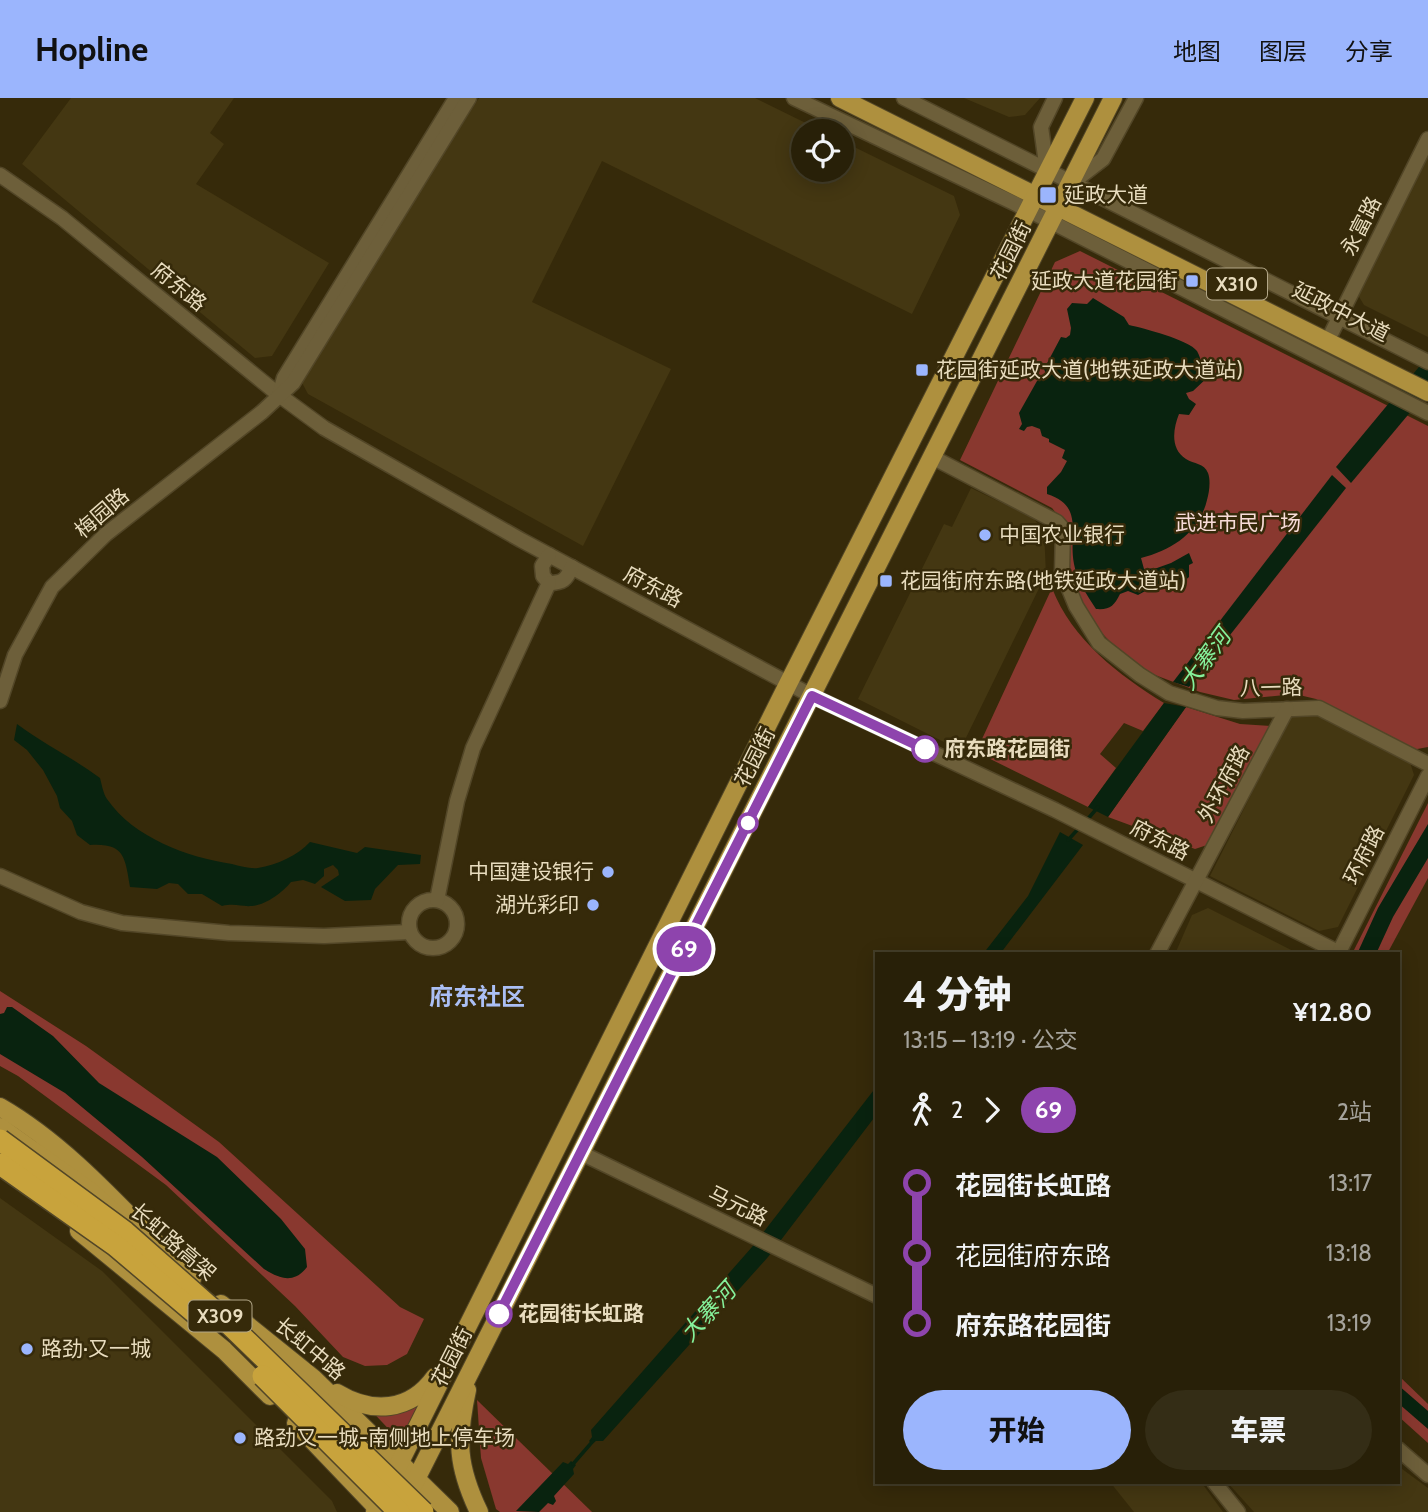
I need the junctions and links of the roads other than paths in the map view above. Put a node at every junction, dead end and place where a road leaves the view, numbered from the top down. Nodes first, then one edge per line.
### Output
1 (456, 98) edge
2 (469, 98) edge
3 (794, 98) edge
4 (840, 98) edge
5 (867, 98) edge
6 (904, 98) edge
7 (1055, 98) edge
8 (1085, 98) edge
9 (1113, 98) edge
10 (1136, 98) edge
11 (1428, 139) edge
12 (0, 175) edge
13 (1037, 191) junction
14 (1061, 203) junction
15 (1335, 325) junction
16 (1414, 368) edge
17 (1428, 382) edge
18 (279, 395) junction
19 (1426, 405) edge
20 (932, 457) junction
21 (549, 555) junction
22 (572, 567) junction
23 (550, 583) junction
24 (788, 684) junction
25 (812, 696) junction
26 (0, 701) edge
27 (1287, 709) junction
28 (1428, 764) edge
29 (1428, 776) edge
30 (0, 876) edge
31 (1196, 881) junction
32 (437, 900) junction
33 (410, 932) junction
34 (1158, 952) edge
35 (1336, 952) edge
36 (1339, 952) edge
37 (0, 1107) edge
38 (0, 1127) edge
39 (0, 1140) edge
40 (581, 1153) junction
41 (0, 1172) edge
42 (207, 1294) junction
43 (875, 1296) edge
44 (456, 1348) junction
45 (476, 1360) junction
46 (313, 1378) junction
47 (367, 1430) junction
48 (1400, 1451) edge
49 (399, 1462) junction
50 (335, 1464) junction
51 (1428, 1475) edge
52 (416, 1479) junction
53 (1216, 1484) edge
54 (377, 1511) edge
55 (399, 1512) edge
56 (423, 1512) edge
57 (450, 1512) edge
58 (479, 1512) edge
59 (1238, 1512) edge

1 - 18 street, 梅园路
2 - 18 street, 梅园路
3 - 13 street
4 - 13 main road, X310
5 - 13 main road, X310
6 - 13 street
7 - 13 street
8 - 13 main road, 花园街
9 - 14 main road, 花园街
10 - 14 street
11 - 15 street, 永富路
12 - 18 street, 府东路
13 - 14 main road, X310
13 - 14 street
13 - 24 main road, 花园街
14 - 15 main road, 延政中大道 / X310
14 - 16 main road, 延政中大道 / X310
14 - 19 street
14 - 20 main road, 花园街
15 - 16 main road, 延政中大道 / X310
16 - 17 main road, X310
16 - 19 main road, X310
18 - 21 street, 府东路
18 - 26 street, 梅园路
20 - 25 main road, 花园街
20 - 27 street, 八一路
21 - 22 street, 府东路
21 - 23 street
22 - 23 street
22 - 24 street, 府东路
23 - 32 street
24 - 25 street, 府东路
24 - 44 main road, 花园街
25 - 31 street, 府东路
25 - 40 main road, 花园街
27 - 28 street, 八一路
27 - 31 street, 外环府路
29 - 36 street, 环府路
30 - 33 street
31 - 34 street, 外环府路
31 - 35 street, 府东路
32 - 33 street
32 - 33 street
37 - 42 main road
38 - 42 main road, 长虹中路
39 - 56 highway, 长虹路高架 / X309, bridge
40 - 43 street, 马元路
40 - 45 main road, 花园街
41 - 50 main road
41 - 55 highway, 长虹路高架 / X309, bridge
42 - 46 main road, 长虹中路
44 - 46 main road
44 - 49 main road, 花园街
45 - 52 main road, 花园街
45 - 58 main road
46 - 47 main road, 长虹中路
47 - 49 main road, 长虹中路
47 - 50 main road
48 - 51 street
49 - 52 main road, 长虹中路
49 - 54 main road, 花园街
50 - 54 main road
52 - 55 main road, 花园街
52 - 57 main road, 长虹中路
53 - 59 street

